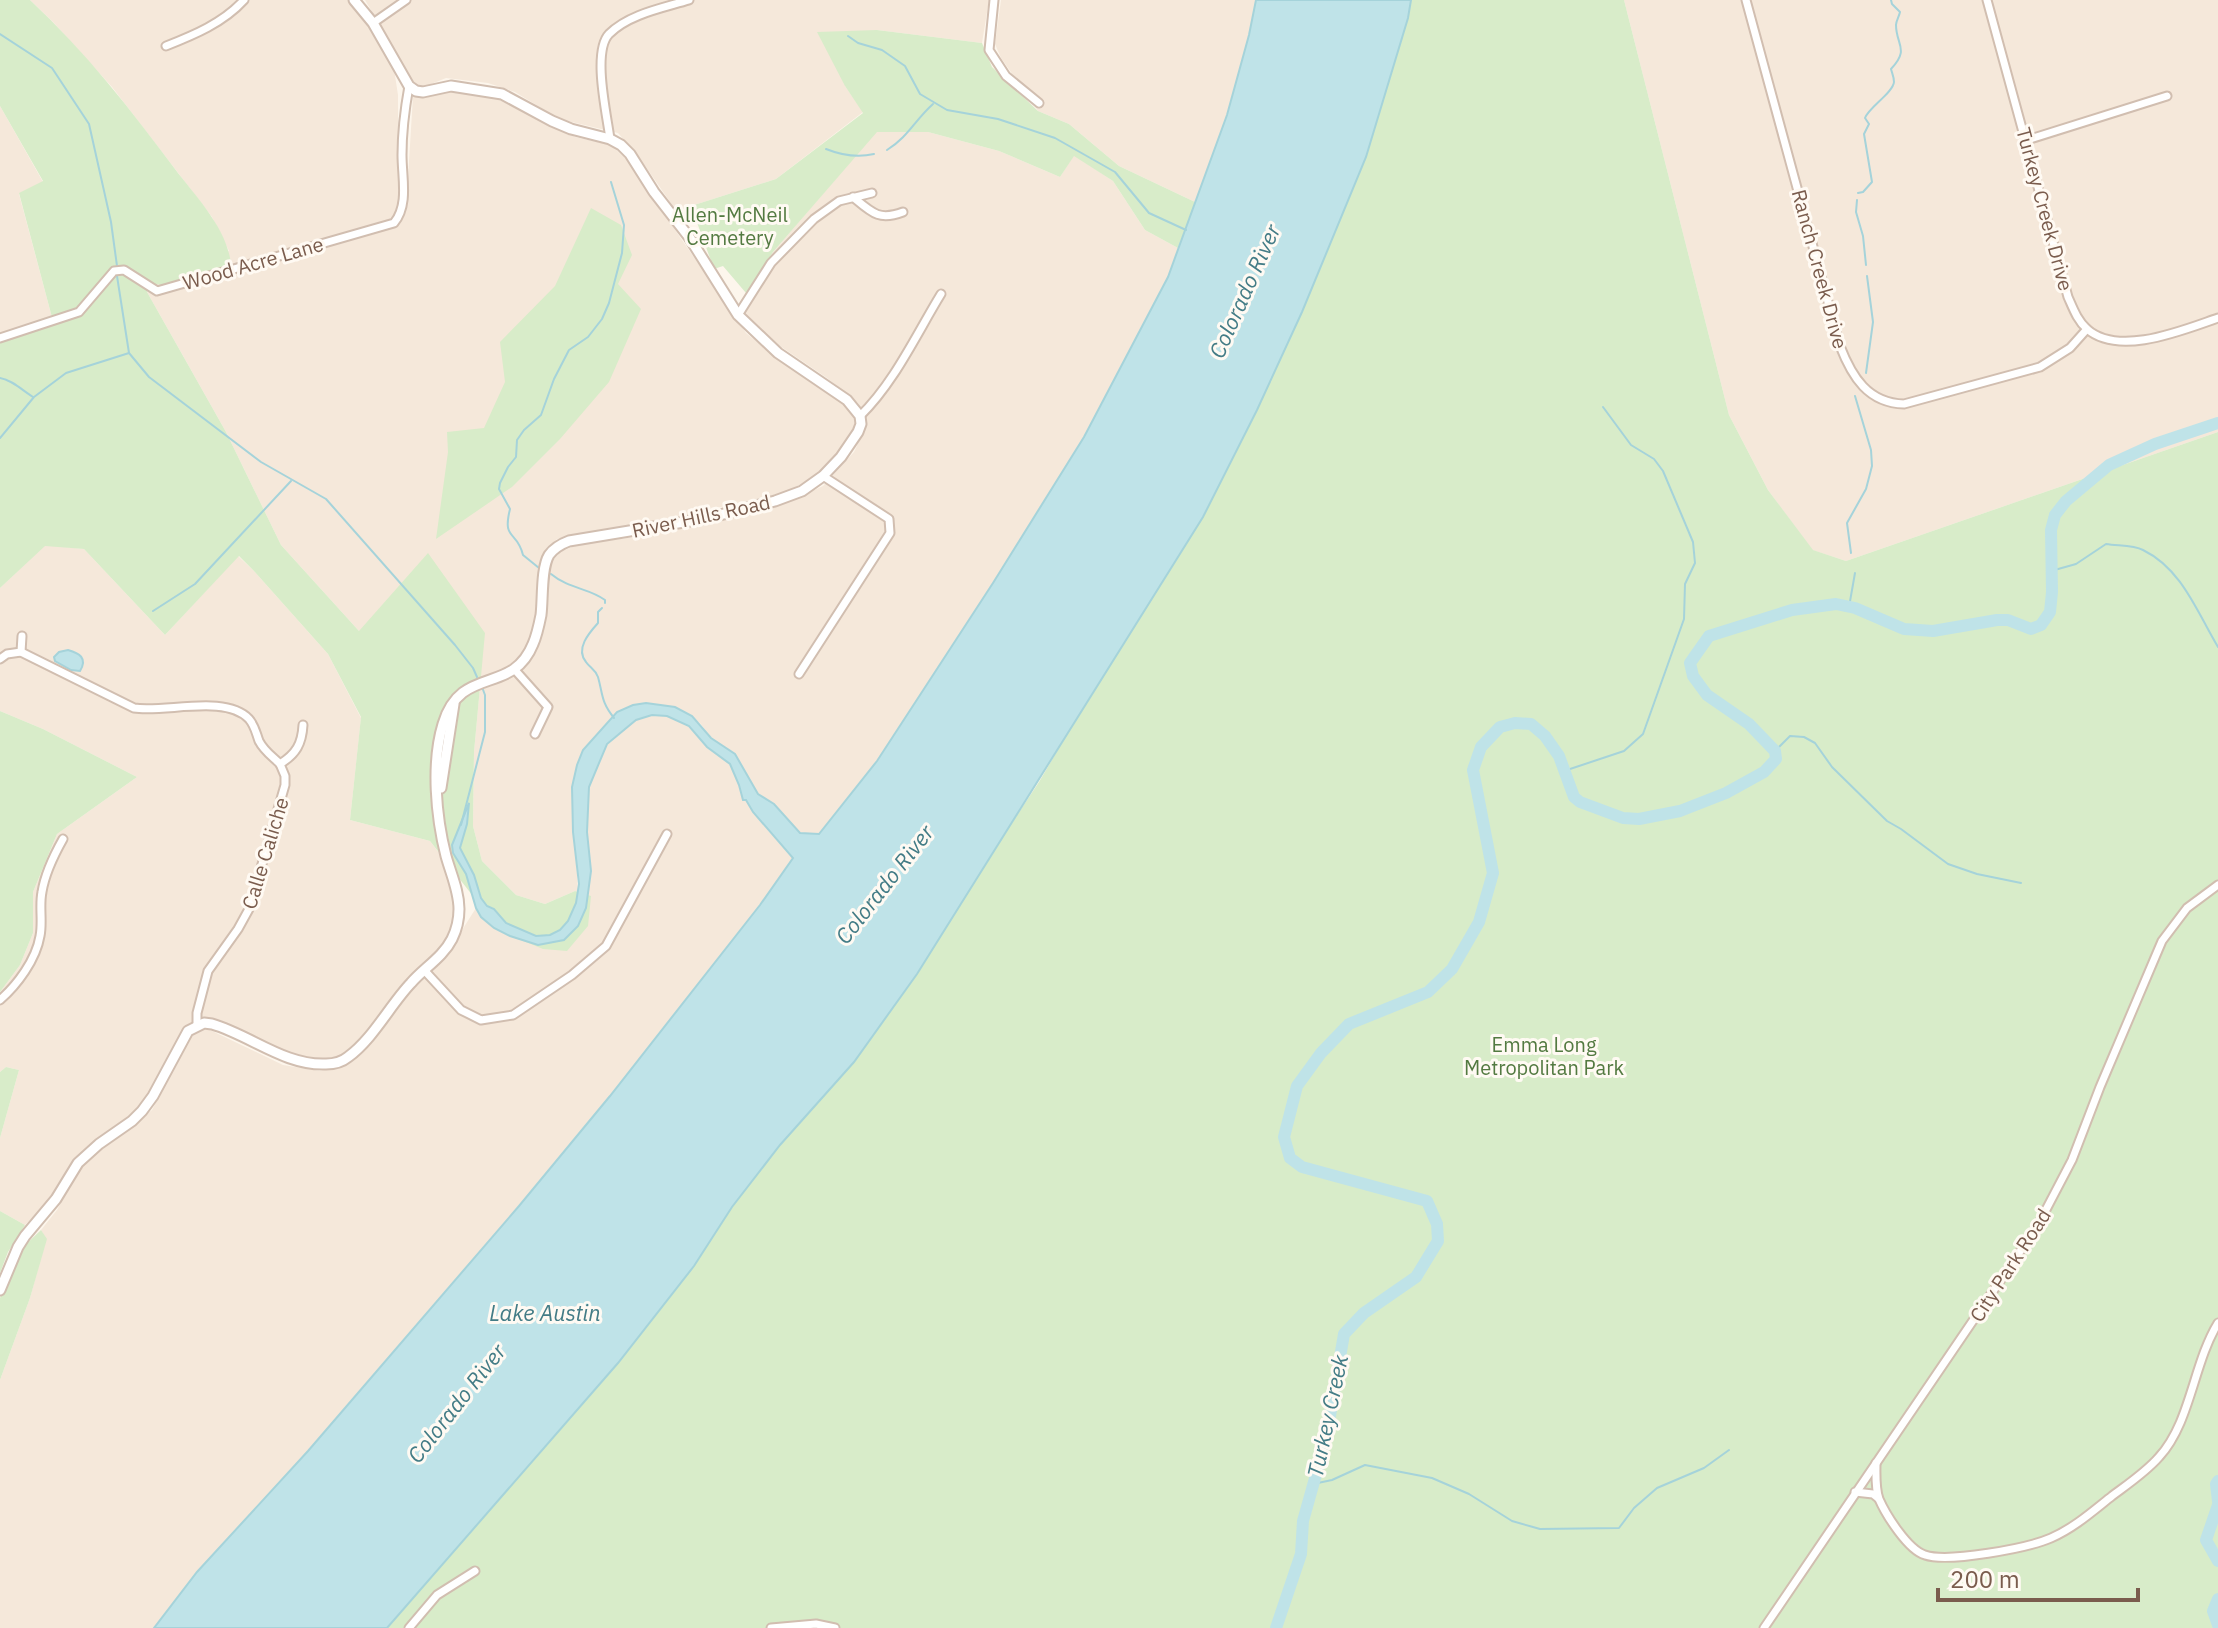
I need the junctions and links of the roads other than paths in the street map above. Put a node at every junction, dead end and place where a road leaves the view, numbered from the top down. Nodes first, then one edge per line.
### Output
1 (244, 0) edge
2 (354, 0) edge
3 (406, 0) edge
4 (689, 0) edge
5 (994, 0) edge
6 (1746, 0) edge
7 (1987, 0) edge
8 (373, 23) junction
9 (166, 46) dead end
10 (409, 86) junction
11 (2167, 96) dead end
12 (1039, 103) dead end
13 (610, 139) junction
14 (2027, 140) junction
15 (872, 193) dead end
16 (853, 197) junction
17 (903, 212) dead end
18 (941, 294) dead end
19 (738, 315) junction
20 (2218, 318) edge
21 (2087, 329) junction
22 (0, 338) edge
23 (860, 416) junction
24 (823, 476) junction
25 (22, 636) dead end
26 (21, 652) junction
27 (0, 659) edge
28 (515, 670) junction
29 (799, 674) dead end
30 (303, 725) dead end
31 (535, 734) dead end
32 (280, 764) junction
33 (667, 834) dead end
34 (63, 839) dead end
35 (2218, 885) edge
36 (424, 970) junction
37 (0, 1000) edge
38 (197, 1026) junction
39 (0, 1290) edge
40 (2218, 1323) edge
41 (1876, 1461) junction
42 (1855, 1492) junction
43 (1878, 1498) junction
44 (475, 1571) dead end
45 (409, 1628) edge
46 (771, 1628) edge
47 (835, 1628) edge
48 (1764, 1628) edge

1 - 9 street
2 - 8 street
3 - 8 street
4 - 13 street
5 - 12 street
6 - 21 street, Ranch Creek Drive
7 - 14 street, Turkey Creek Drive
8 - 10 street
10 - 13 street
10 - 22 street, Wood Acre Lane
11 - 14 street
13 - 19 street
14 - 21 street, Turkey Creek Drive
15 - 16 street
16 - 17 street
16 - 19 street
18 - 23 street, River Hills Road
19 - 23 street
20 - 21 street
23 - 24 street, River Hills Road
24 - 28 street, River Hills Road
24 - 29 street
25 - 26 street
26 - 27 street
26 - 32 street
28 - 31 street
28 - 36 street
30 - 32 street
32 - 38 street, Calle Caliche
33 - 36 street
34 - 37 street
35 - 41 street, City Park Road
36 - 38 street
38 - 39 street
40 - 43 street
41 - 42 street, City Park Road
41 - 43 street
42 - 43 street
42 - 48 street, City Park Road
44 - 45 street
46 - 47 street

